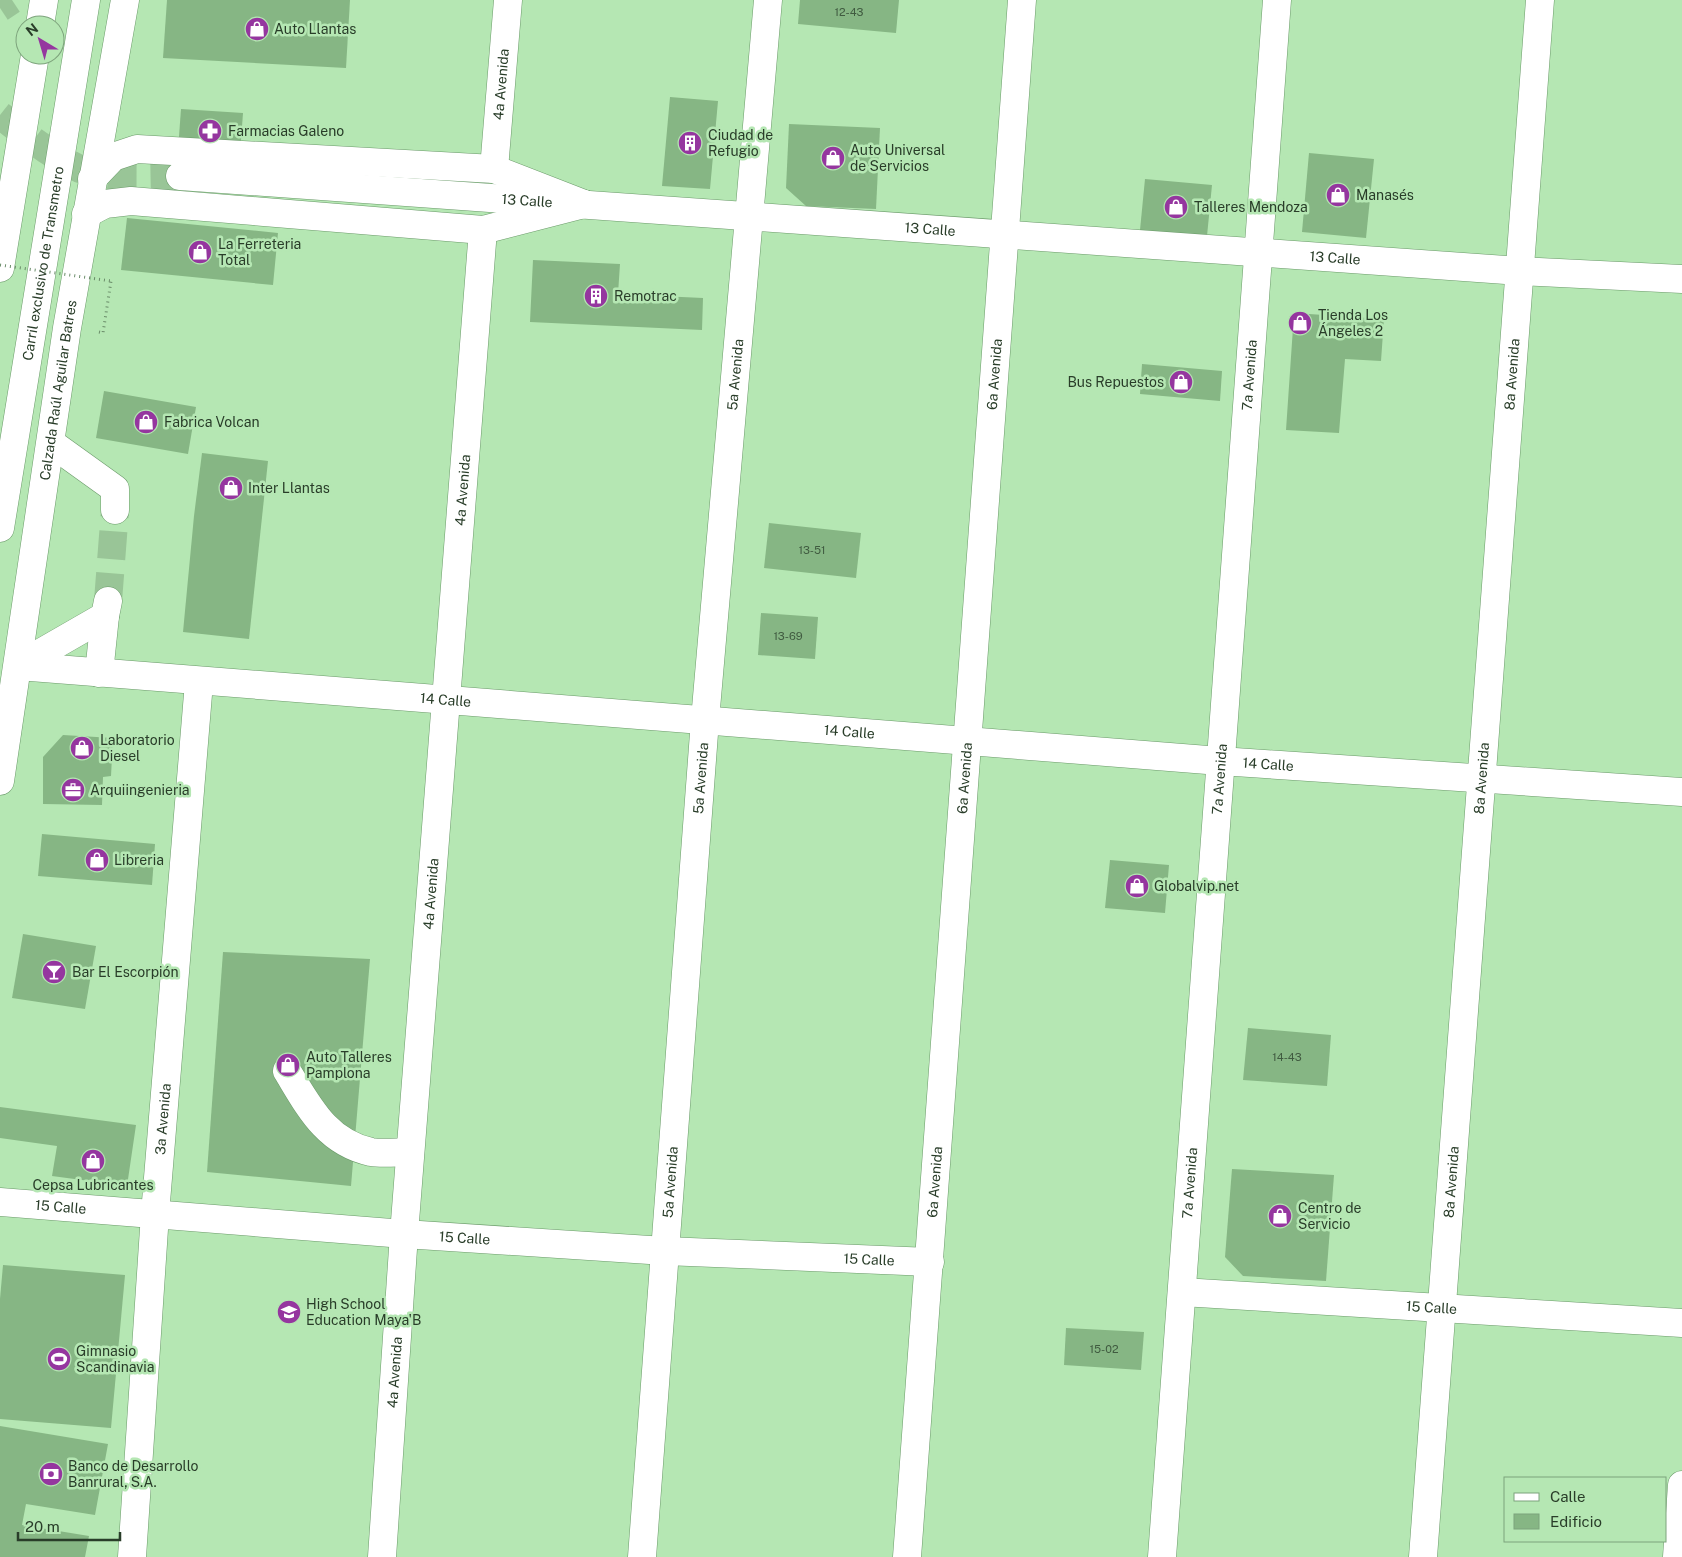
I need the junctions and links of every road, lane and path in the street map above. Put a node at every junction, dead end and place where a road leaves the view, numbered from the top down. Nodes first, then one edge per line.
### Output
1 (44, 0) edge
2 (86, 0) edge
3 (125, 0) edge
4 (508, 0) edge
5 (768, 0) edge
6 (1022, 0) edge
7 (1276, 0) edge
8 (1540, 0) edge
9 (42, 15) edge
10 (33, 65) edge
11 (494, 169) junction
12 (180, 176) tunnel mouth
13 (92, 179) junction
14 (584, 204) junction
15 (86, 214) junction
16 (750, 216) junction
17 (2, 223) edge
18 (483, 230) junction
19 (1005, 234) junction
20 (1258, 252) junction
21 (0, 267) edge
22 (1520, 271) junction
23 (1682, 279) edge
24 (103, 333) dead end
25 (51, 443) junction
26 (115, 510) tunnel mouth
27 (0, 528) edge
28 (18, 666) junction
29 (100, 673) junction
30 (200, 682) junction
31 (447, 701) junction
32 (705, 720) junction
33 (967, 741) junction
34 (1220, 761) junction
35 (1482, 778) junction
36 (0, 781) edge
37 (1682, 792) edge
38 (286, 1071) dead end
39 (410, 1152) junction
40 (0, 1202) edge
41 (155, 1214) junction
42 (404, 1234) junction
43 (666, 1251) junction
44 (930, 1262) junction
45 (1182, 1292) junction
46 (1442, 1308) junction
47 (1682, 1323) edge
48 (1682, 1485) edge
49 (132, 1557) edge
50 (382, 1557) edge
51 (642, 1557) edge
52 (907, 1557) edge
53 (1162, 1557) edge
54 (1423, 1557) edge
55 (1677, 1557) edge

1 - 9 main road
2 - 27 main road, Carril exclusivo de Transmetro
3 - 13 main road, Calzada Raúl Aguilar Batres
4 - 11 main road, 4a Avenida
5 - 16 main road, 5a Avenida
6 - 19 main road, 6a Avenida
7 - 20 main road, 7a Avenida
8 - 22 main road, 8a Avenida
10 - 17 main road
11 - 13 main road
11 - 14 main road
12 - 14 main road, 13 Calle
13 - 15 main road, Calzada Raúl Aguilar Batres
14 - 16 main road, 13 Calle
14 - 18 main road
15 - 18 main road
15 - 25 main road, Calzada Raúl Aguilar Batres
16 - 19 main road, 13 Calle
16 - 32 main road, 5a Avenida
17 - 21 main road
18 - 31 main road, 4a Avenida
19 - 20 main road, 13 Calle
19 - 33 main road, 6a Avenida
20 - 22 main road, 13 Calle
20 - 34 main road, 7a Avenida
21 - 24 path, bridge
22 - 23 main road, 13 Calle
22 - 35 main road, 8a Avenida
25 - 26 main road
25 - 28 main road, Calzada Raúl Aguilar Batres
28 - 29 main road, 14 Calle
28 - 29 main road
28 - 36 main road, Calzada Raúl Aguilar Batres
29 - 30 main road, 14 Calle
30 - 31 main road, 14 Calle
30 - 41 main road, 3a Avenida
31 - 32 main road, 14 Calle
31 - 39 main road, 4a Avenida
32 - 33 main road, 14 Calle
32 - 43 main road, 5a Avenida
33 - 34 main road, 14 Calle
33 - 44 main road, 6a Avenida
34 - 35 main road, 14 Calle
34 - 45 main road, 7a Avenida
35 - 37 main road, 14 Calle
35 - 46 main road, 8a Avenida
38 - 39 main road
39 - 42 main road, 4a Avenida
40 - 41 main road, 15 Calle
41 - 42 main road, 15 Calle
41 - 49 main road, 3a Avenida
42 - 43 main road, 15 Calle
42 - 50 main road, 4a Avenida
43 - 44 main road, 15 Calle
43 - 51 main road, 5a Avenida
44 - 52 main road, 6a Avenida
45 - 46 main road, 15 Calle
45 - 53 main road, 7a Avenida
46 - 47 main road, 15 Calle
46 - 54 main road, 8a Avenida
48 - 55 main road

